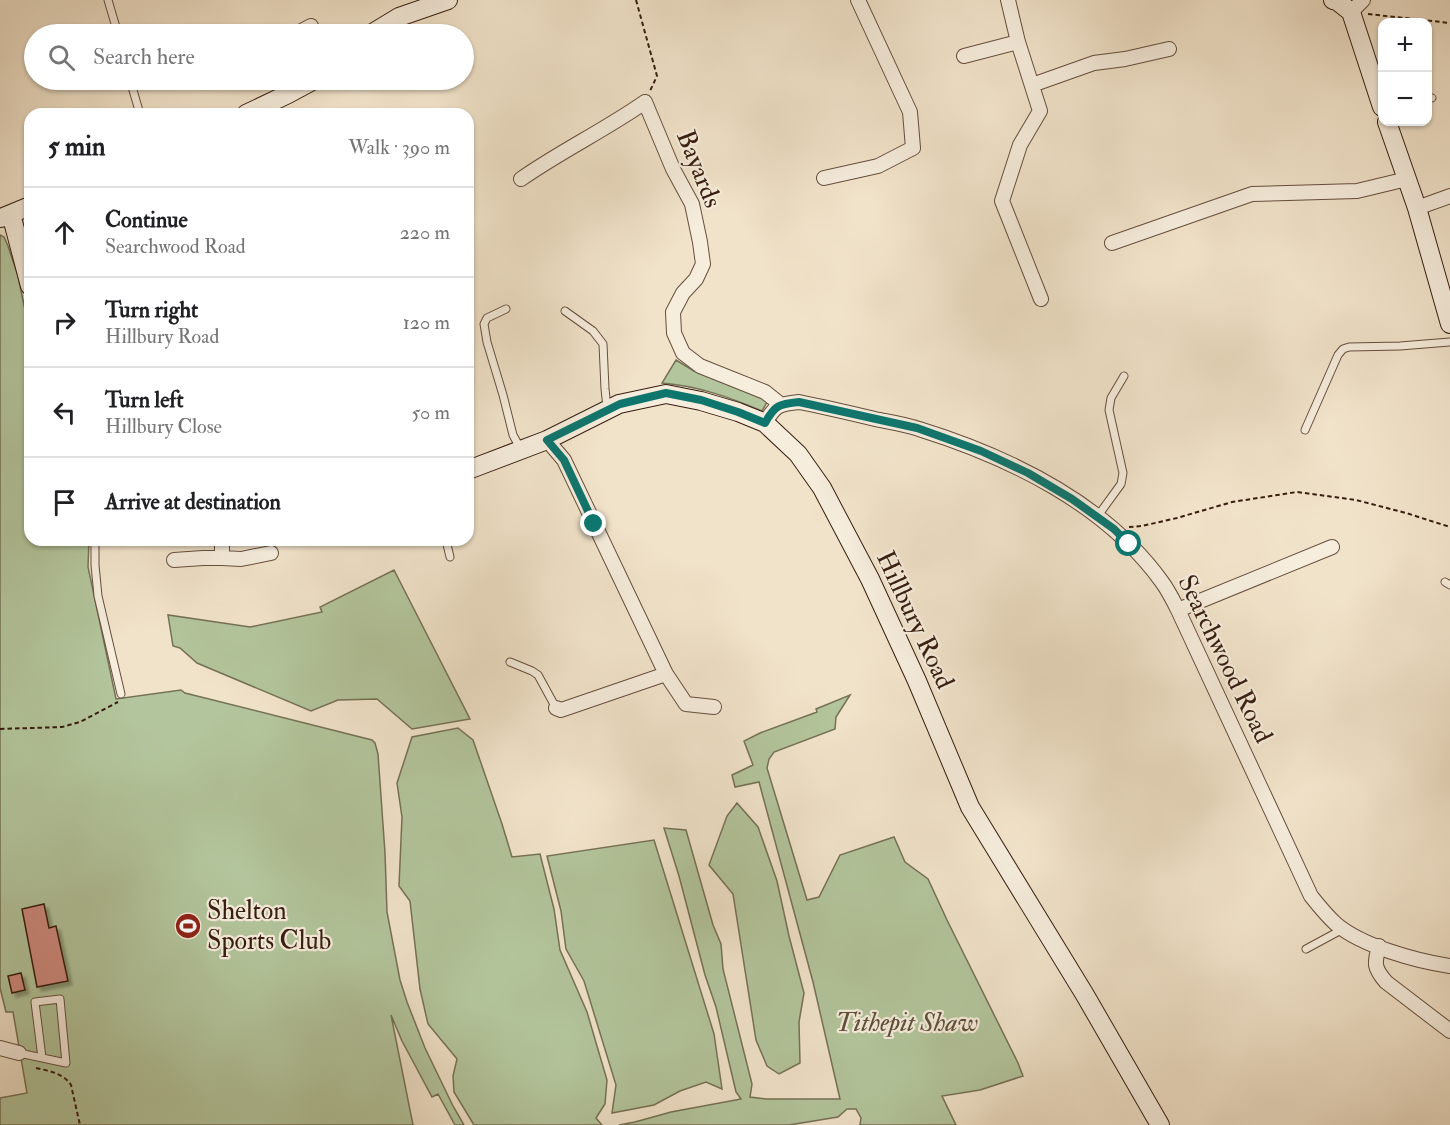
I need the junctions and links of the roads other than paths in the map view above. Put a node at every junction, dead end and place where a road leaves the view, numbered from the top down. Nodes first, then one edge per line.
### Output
1 (108, 0) edge
2 (448, 0) edge
3 (858, 0) edge
4 (1008, 0) edge
5 (1333, 0) edge
6 (424, 4) edge
7 (1357, 6) edge
8 (115, 24) edge
9 (387, 24) edge
10 (1018, 42) junction
11 (1169, 49) dead end
12 (964, 56) dead end
13 (1032, 85) junction
14 (1378, 87) edge
15 (133, 90) edge
16 (295, 90) edge
17 (138, 108) edge
18 (259, 108) edge
19 (1388, 126) edge
20 (824, 178) dead end
21 (521, 179) dead end
22 (1407, 179) junction
23 (1450, 196) edge
24 (24, 208) edge
25 (1417, 208) junction
26 (5, 216) edge
27 (1112, 243) dead end
28 (24, 269) edge
29 (1041, 299) dead end
30 (506, 309) dead end
31 (565, 311) dead end
32 (1450, 324) edge
33 (1450, 342) edge
34 (1124, 376) dead end
35 (780, 404) junction
36 (608, 410) junction
37 (765, 423) junction
38 (1305, 430) dead end
39 (547, 440) junction
40 (522, 450) junction
41 (474, 468) edge
42 (1097, 517) junction
43 (95, 546) edge
44 (222, 546) edge
45 (447, 546) edge
46 (1332, 547) dead end
47 (272, 553) dead end
48 (450, 557) dead end
49 (222, 558) junction
50 (174, 560) dead end
51 (1178, 609) junction
52 (510, 662) dead end
53 (666, 674) junction
54 (121, 694) road end
55 (714, 707) dead end
56 (556, 708) joint
57 (1343, 929) junction
58 (1379, 946) junction
59 (1306, 949) dead end
60 (1450, 966) edge
61 (1450, 1031) edge
62 (0, 1048) edge
63 (18, 1052) joint
64 (42, 1059) junction
65 (1160, 1125) edge

1 - 8 lane
2 - 6 main road
3 - 20 street
4 - 10 street
5 - 7 main road
6 - 9 main road
7 - 14 main road
10 - 12 street
10 - 13 street
11 - 13 street
13 - 29 street
15 - 17 lane
16 - 18 main road
19 - 22 main road
21 - 35 street, Bayards
22 - 25 main road
22 - 27 street
23 - 25 street
24 - 26 main road
25 - 32 main road
26 - 28 main road
30 - 40 lane
31 - 36 lane
33 - 38 lane
34 - 42 lane
35 - 37 street
35 - 42 street, Searchwood Road
36 - 37 main road, Hillbury Road
36 - 39 main road, Hillbury Road
37 - 65 main road, Hillbury Road
39 - 40 main road, Hillbury Road
39 - 53 street
40 - 41 main road, Hillbury Road
42 - 51 street, Searchwood Road
43 - 54 lane
44 - 49 street
45 - 48 lane
46 - 51 street
47 - 49 street
49 - 50 street
51 - 57 street, Searchwood Road
52 - 56 lane
53 - 55 street
53 - 56 street
57 - 58 street, Searchwood Road
57 - 59 lane
58 - 60 street, Searchwood Road
58 - 61 street
62 - 63 street
63 - 64 lane
64 - 64 lane

